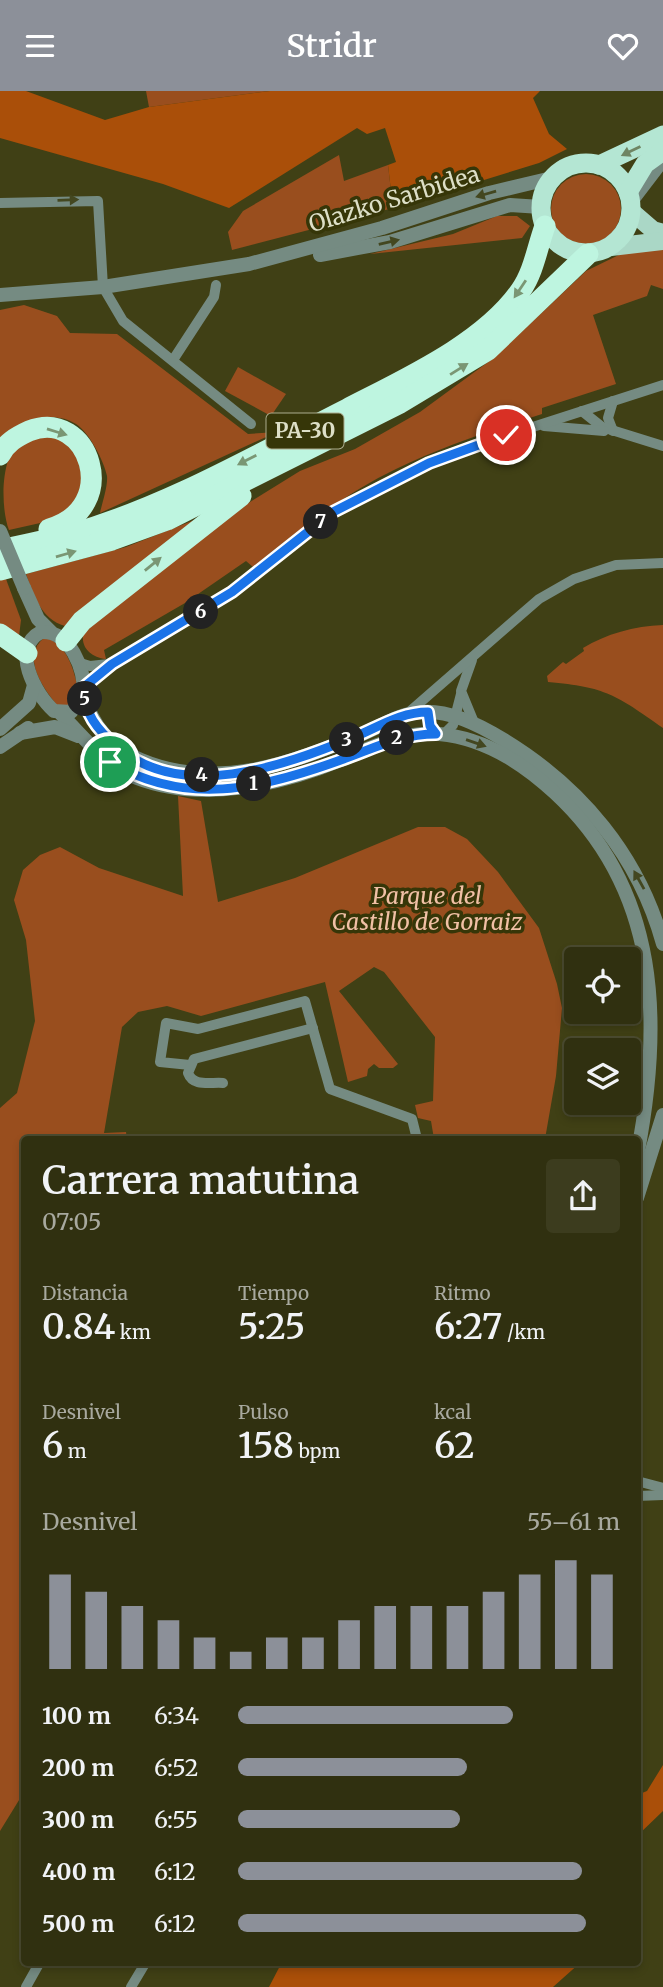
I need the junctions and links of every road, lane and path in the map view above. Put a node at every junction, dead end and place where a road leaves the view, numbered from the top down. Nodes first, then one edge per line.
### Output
1 (663, 135) edge
2 (663, 151) edge
3 (663, 163) edge
4 (598, 165) junction
5 (552, 178) junction
6 (0, 202) edge
7 (630, 203) junction
8 (543, 217) junction
9 (663, 233) edge
10 (663, 241) edge
11 (611, 247) junction
12 (587, 254) junction
13 (249, 264) junction
14 (216, 285) dead end
15 (103, 287) junction
16 (0, 295) edge
17 (173, 360) junction
18 (663, 385) edge
19 (613, 401) junction
20 (400, 404) junction
21 (582, 411) junction
22 (251, 424) dead end
23 (531, 426) junction
24 (614, 431) junction
25 (663, 446) edge
26 (0, 455) edge
27 (0, 531) edge
28 (0, 542) edge
29 (0, 550) edge
30 (663, 563) edge
31 (0, 570) edge
32 (21, 588) junction
33 (0, 634) edge
34 (58, 636) junction
35 (29, 645) junction
36 (474, 658) junction
37 (77, 662) junction
38 (112, 664) junction
39 (34, 685) junction
40 (441, 687) junction
41 (84, 691) junction
42 (461, 691) junction
43 (428, 712) junction
44 (61, 714) junction
45 (406, 715) junction
46 (456, 716) junction
47 (475, 725) junction
48 (0, 729) edge
49 (20, 733) junction
50 (439, 734) junction
51 (88, 742) junction
52 (0, 747) edge
53 (663, 944) edge
54 (313, 1028) junction
55 (190, 1065) junction
56 (223, 1083) dead end
57 (663, 1115) edge
58 (416, 1136) edge
59 (641, 1143) edge
60 (641, 1185) edge
61 (641, 1482) edge
62 (663, 1489) edge
63 (663, 1495) edge
64 (641, 1496) edge
65 (38, 1966) edge
66 (144, 1966) edge
67 (26, 1987) edge
68 (131, 1987) edge

1 -> 4 highway
2 - 7 highway
3 - 7 street
4 - 5 highway
4 - 7 highway
5 - 8 highway, PA-30
5 -> 13 street, Olazko Sarbidea
6 -> 15 street
7 - 9 main road
7 - 11 highway
8 - 12 highway
13 -> 8 street, Olazko Sarbidea
8 -> 29 highway, PA-30
10 - 11 main road
11 - 12 highway, PA-30
20 -> 12 highway, PA-30
13 - 15 street, Olazko Sarbidea
14 - 17 street
15 - 16 street, Olazko Sarbidea
15 - 17 street
17 - 22 street
18 - 19 street
19 - 21 street
19 - 24 street
31 -> 20 highway, PA-30
34 -> 20 highway
21 - 23 street
21 - 24 street
23 - 24 street
23 - 38 street
24 - 25 street
26 -> 28 highway
27 - 32 street, bridge
28 - 32 street, bridge
30 - 36 street
32 - 34 street
32 - 35 street
33 - 35 highway
34 - 35 street
34 - 37 street
35 - 39 street
36 - 40 street
36 - 42 street
37 - 38 street
37 - 41 street
38 - 41 street
39 - 44 street
39 - 48 street
40 - 43 street
40 - 45 street
41 - 44 street
41 - 45 street
42 - 46 street
42 - 47 street
43 - 45 street
43 - 46 street
43 - 50 street
44 - 49 street
44 - 51 street
46 - 47 street
46 - 50 street
53 -> 47 street
49 - 51 street
49 - 52 street
50 - 51 street
50 -> 59 street
54 - 55 street
54 - 55 street
54 - 58 street
55 - 56 street
57 - 60 street
61 - 62 street
63 - 64 street
65 - 67 street
66 - 68 street

